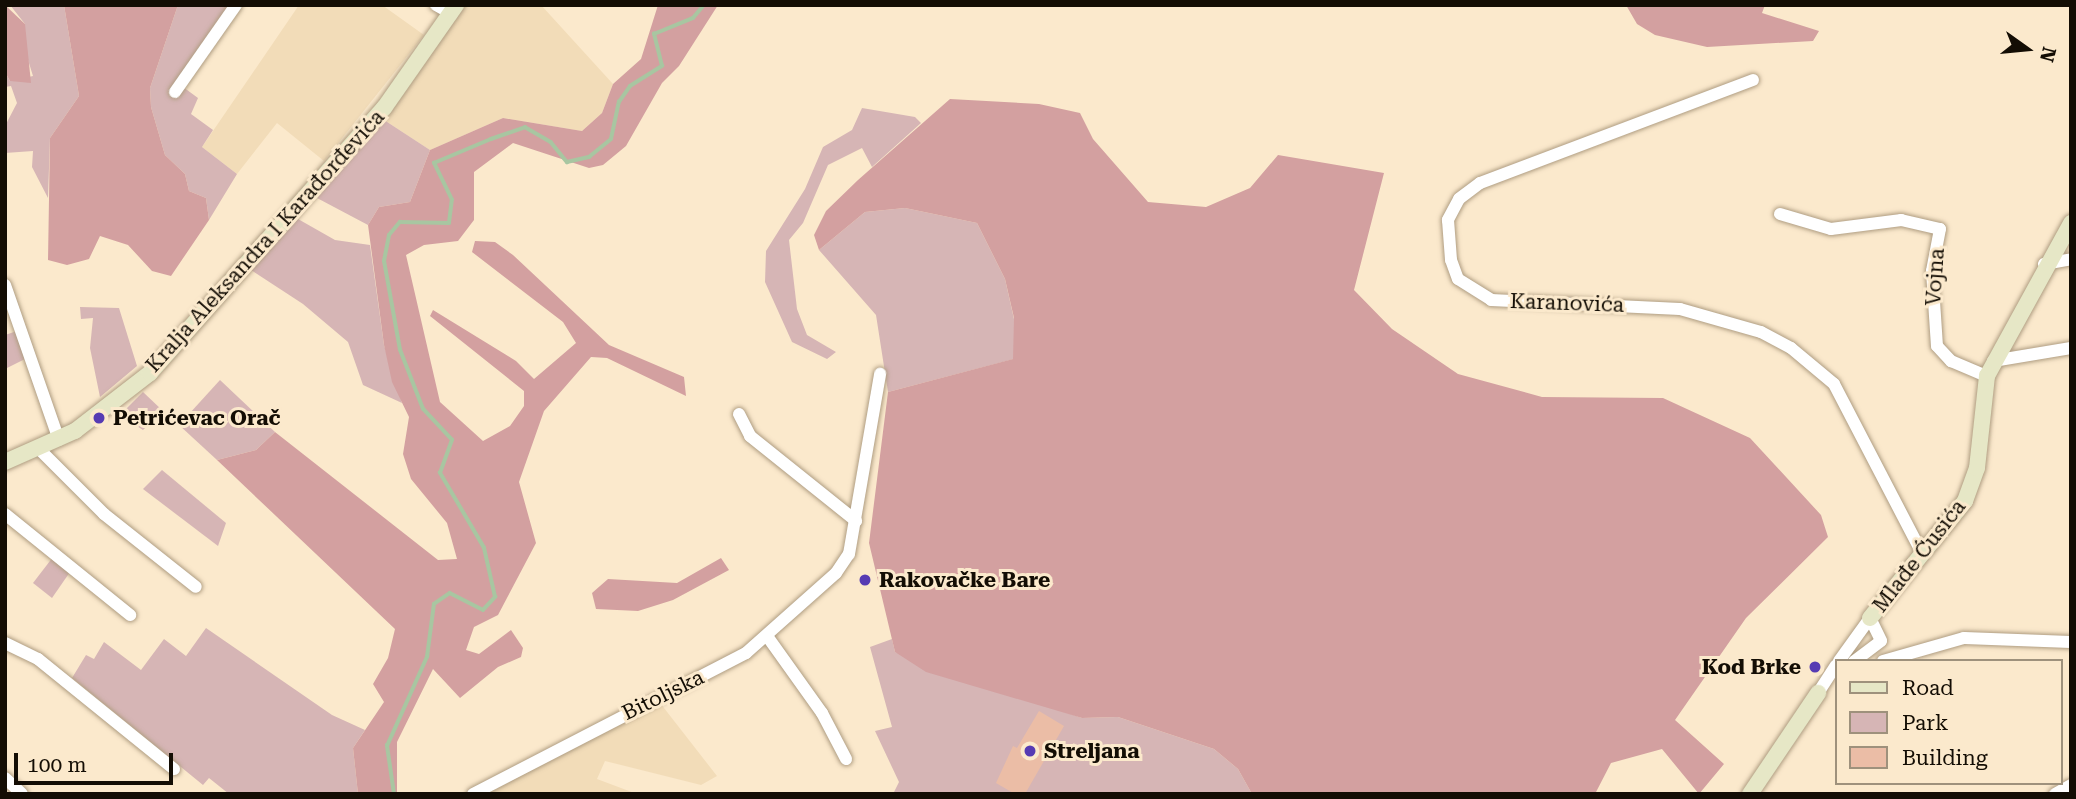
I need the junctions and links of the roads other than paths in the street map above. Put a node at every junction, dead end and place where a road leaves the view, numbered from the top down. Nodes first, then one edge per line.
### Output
1 (236, 5) edge
2 (436, 5) edge
3 (454, 10) edge
4 (1754, 79) dead end
5 (174, 92) dead end
6 (1780, 214) dead end
7 (2071, 223) edge
8 (2071, 259) edge
9 (2044, 264) junction
10 (5, 285) edge
11 (2071, 348) edge
12 (1990, 369) junction
13 (880, 374) dead end
14 (738, 414) dead end
15 (59, 440) junction
16 (39, 449) junction
17 (5, 463) edge
18 (5, 514) edge
19 (856, 521) junction
20 (1922, 553) junction
21 (197, 587) dead end
22 (130, 615) dead end
23 (1870, 618) junction
24 (767, 636) junction
25 (2071, 642) edge
26 (5, 643) edge
27 (1840, 659) edge
28 (1857, 659) edge
29 (1890, 659) edge
30 (1834, 669) edge
31 (1826, 686) edge
32 (846, 759) dead end
33 (174, 769) dead end
34 (5, 778) edge
35 (2071, 785) edge
36 (22, 794) edge
37 (473, 794) edge
38 (1750, 794) edge
39 (2055, 794) edge

1 - 5 street
2 - 3 street
3 - 15 street, Kralja Aleksandra I Karađorđevića
4 - 20 street, Karanovića
6 - 12 street, Vojna
7 - 9 street, Mlađe Ćusića
8 - 9 street
9 - 12 street, Mlađe Ćusića
10 - 15 street
11 - 12 street
12 - 20 street, Mlađe Ćusića
13 - 19 street
14 - 19 street
15 - 16 street, Kralja Aleksandra I Karađorđevića
16 - 17 street, Kralja Aleksandra I Karađorđevića
16 - 21 street
18 - 22 street
19 - 24 street, Bitoljska
20 - 23 street, Mlađe Ćusića
23 - 27 street, Mlađe Ćusića
23 - 28 street, Mlađe Ćusića
24 - 32 street
24 - 37 street, Bitoljska
25 - 29 street
26 - 33 street
30 - 31 street
31 - 38 street
34 - 36 street
35 - 39 street

